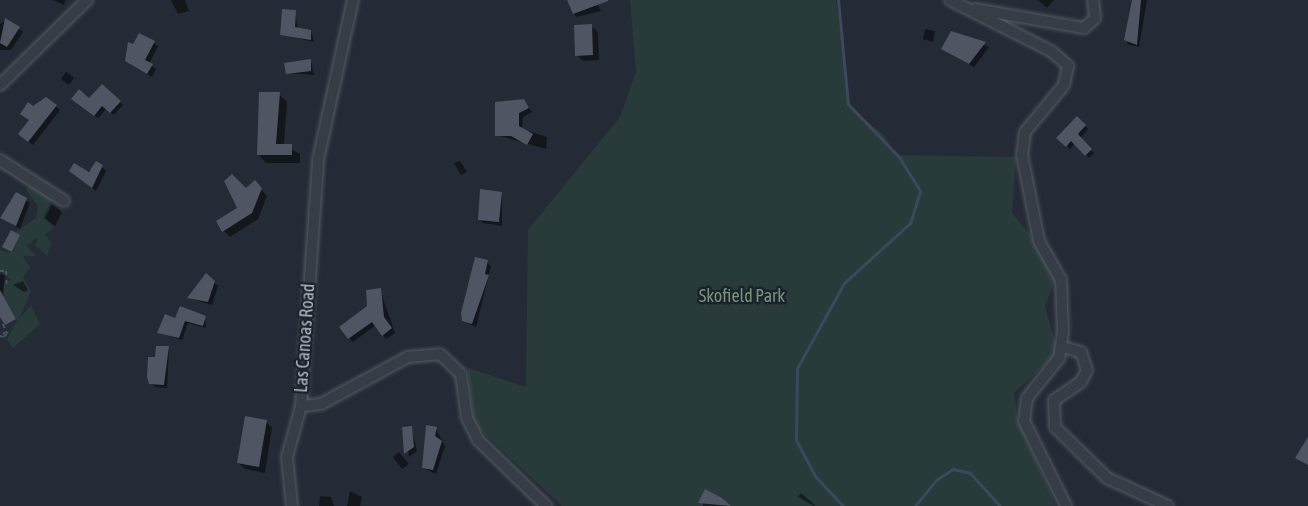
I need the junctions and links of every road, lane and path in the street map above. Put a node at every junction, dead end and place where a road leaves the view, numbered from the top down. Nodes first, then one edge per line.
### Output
1 (87, 0) edge
2 (353, 0) edge
3 (950, 0) edge
4 (1093, 0) edge
5 (963, 7) junction
6 (0, 85) edge
7 (0, 160) edge
8 (64, 201) dead end
9 (0, 271) edge
10 (7, 284) dead end
11 (3, 324) dead end
12 (0, 336) edge
13 (1062, 347) junction
14 (301, 406) junction
15 (292, 506) edge
16 (546, 506) edge
17 (1066, 506) edge
18 (1168, 506) edge

1 - 6 street
2 - 14 street, Las Canoas Road
3 - 5 street
4 - 5 street
5 - 13 street
7 - 8 street
9 - 10 path
11 - 12 path
13 - 17 street
13 - 18 street
14 - 15 street
14 - 16 street, Las Canoas Road

